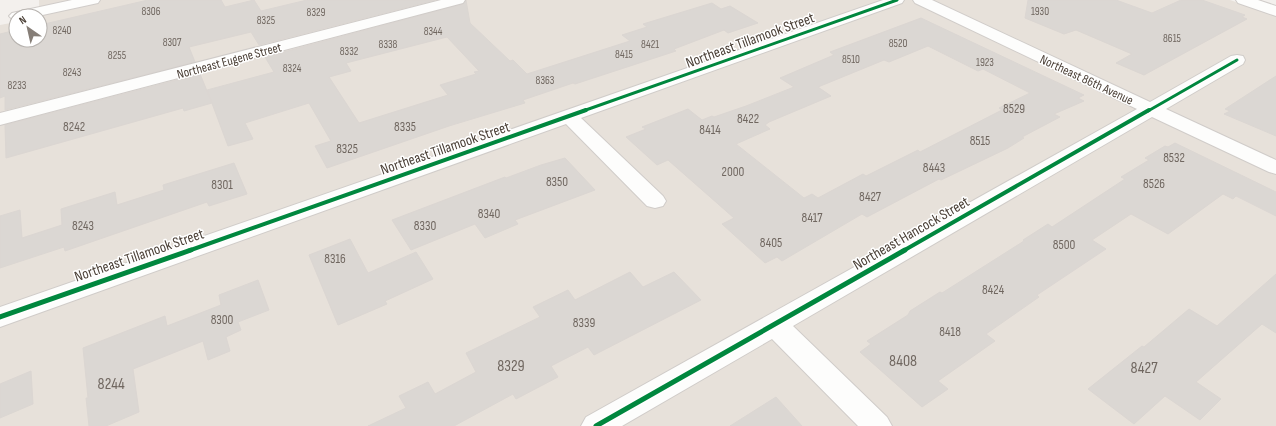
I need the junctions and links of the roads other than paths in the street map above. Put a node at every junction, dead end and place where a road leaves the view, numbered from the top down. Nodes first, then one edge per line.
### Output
1 (93, 0) edge
2 (458, 0) edge
3 (897, 0) edge
4 (920, 0) edge
5 (1243, 0) edge
6 (1274, 9) edge
7 (48, 10) edge
8 (1237, 60) dead end
9 (1151, 109) junction
10 (568, 117) junction
11 (0, 119) edge
12 (1276, 168) edge
13 (655, 201) dead end
14 (0, 317) edge
15 (774, 324) junction
16 (596, 426) edge
17 (877, 426) edge

1 - 7 street
2 - 11 street, Northeast Eugene Street
3 - 10 street, Northeast Tillamook Street
4 - 9 street, Northeast 86th Avenue
5 - 6 street
8 - 9 street, Northeast Hancock Street
9 - 12 street, Northeast 86th Avenue
9 - 15 street, Northeast Hancock Street
10 - 13 street
10 - 14 street, Northeast Tillamook Street
15 - 16 street, Northeast Hancock Street
15 - 17 street

